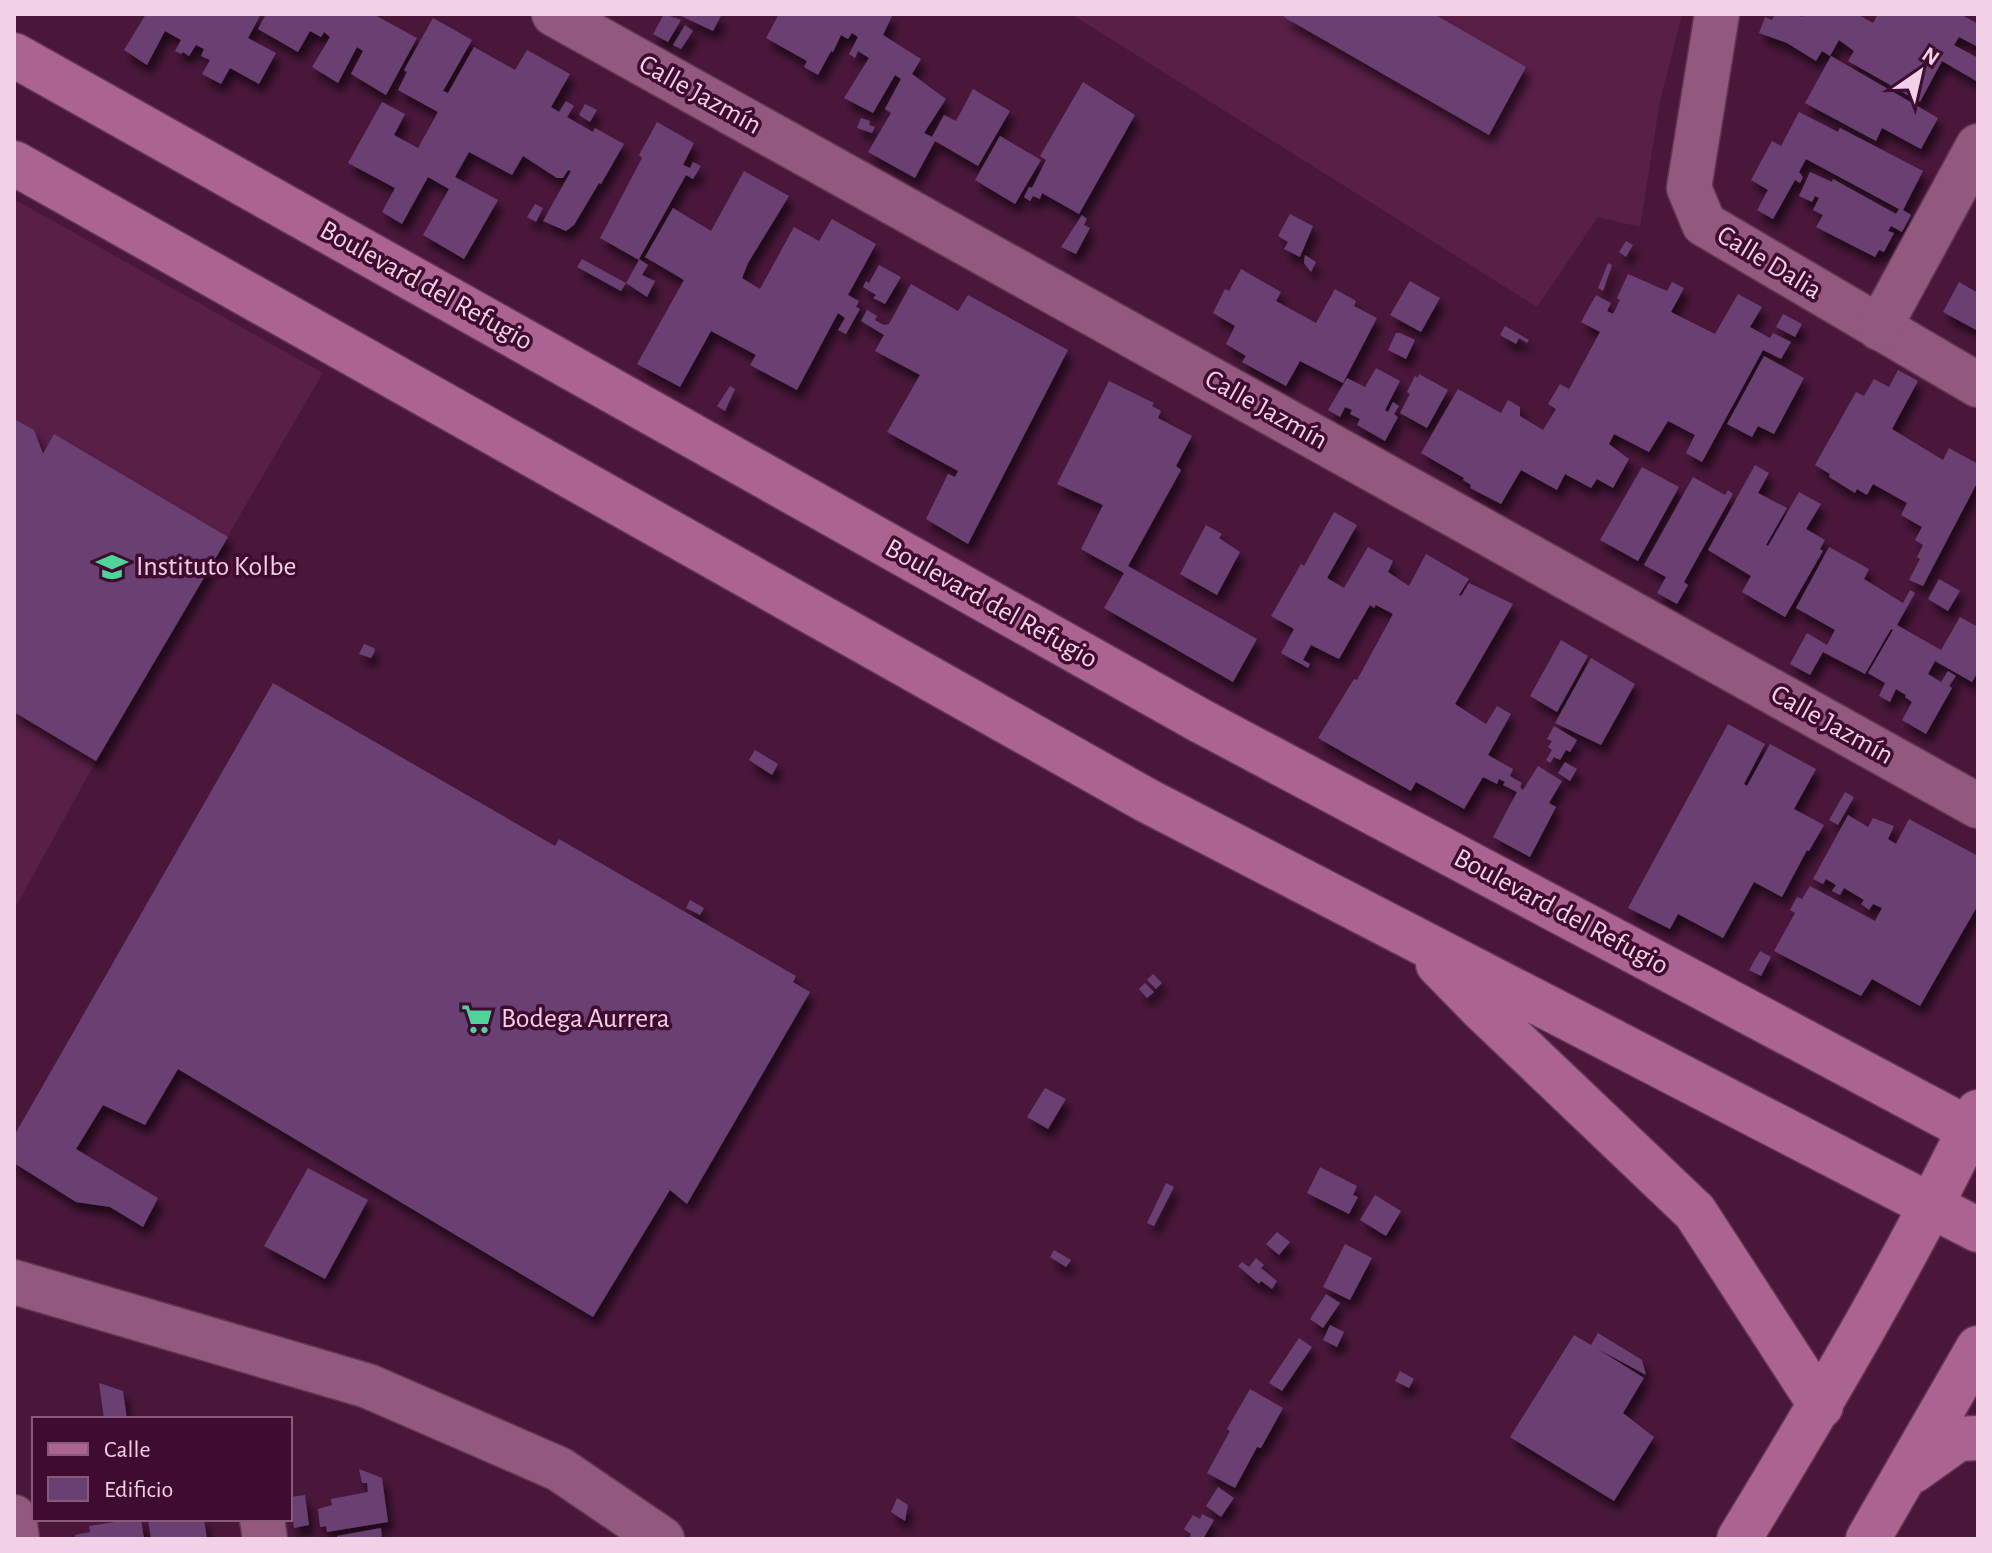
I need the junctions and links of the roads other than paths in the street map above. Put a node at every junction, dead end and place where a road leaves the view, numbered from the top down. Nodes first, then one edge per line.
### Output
1 (554, 14) edge
2 (1717, 14) edge
3 (14, 55) edge
4 (1978, 146) edge
5 (14, 163) edge
6 (1879, 328) junction
7 (1978, 385) edge
8 (1978, 806) edge
9 (1414, 939) junction
10 (1975, 1125) edge
11 (1933, 1205) junction
12 (1978, 1230) edge
13 (14, 1282) edge
14 (1978, 1348) edge
15 (1821, 1406) junction
16 (1978, 1438) edge
17 (1904, 1477) junction
18 (14, 1517) edge
19 (17, 1539) edge
20 (662, 1539) edge
21 (1739, 1539) edge
22 (1868, 1539) edge

1 - 8 street, Calle Jazmín
2 - 6 street, Calle Dalia
3 - 10 main road, Boulevard del Refugio
4 - 6 street
5 - 9 main road
6 - 7 street, Calle Dalia
9 - 11 main road
9 - 15 main road
10 - 11 main road
11 - 12 main road
11 - 15 main road
13 - 20 street
14 - 17 main road
15 - 21 main road
16 - 17 main road
17 - 22 main road
18 - 19 street

